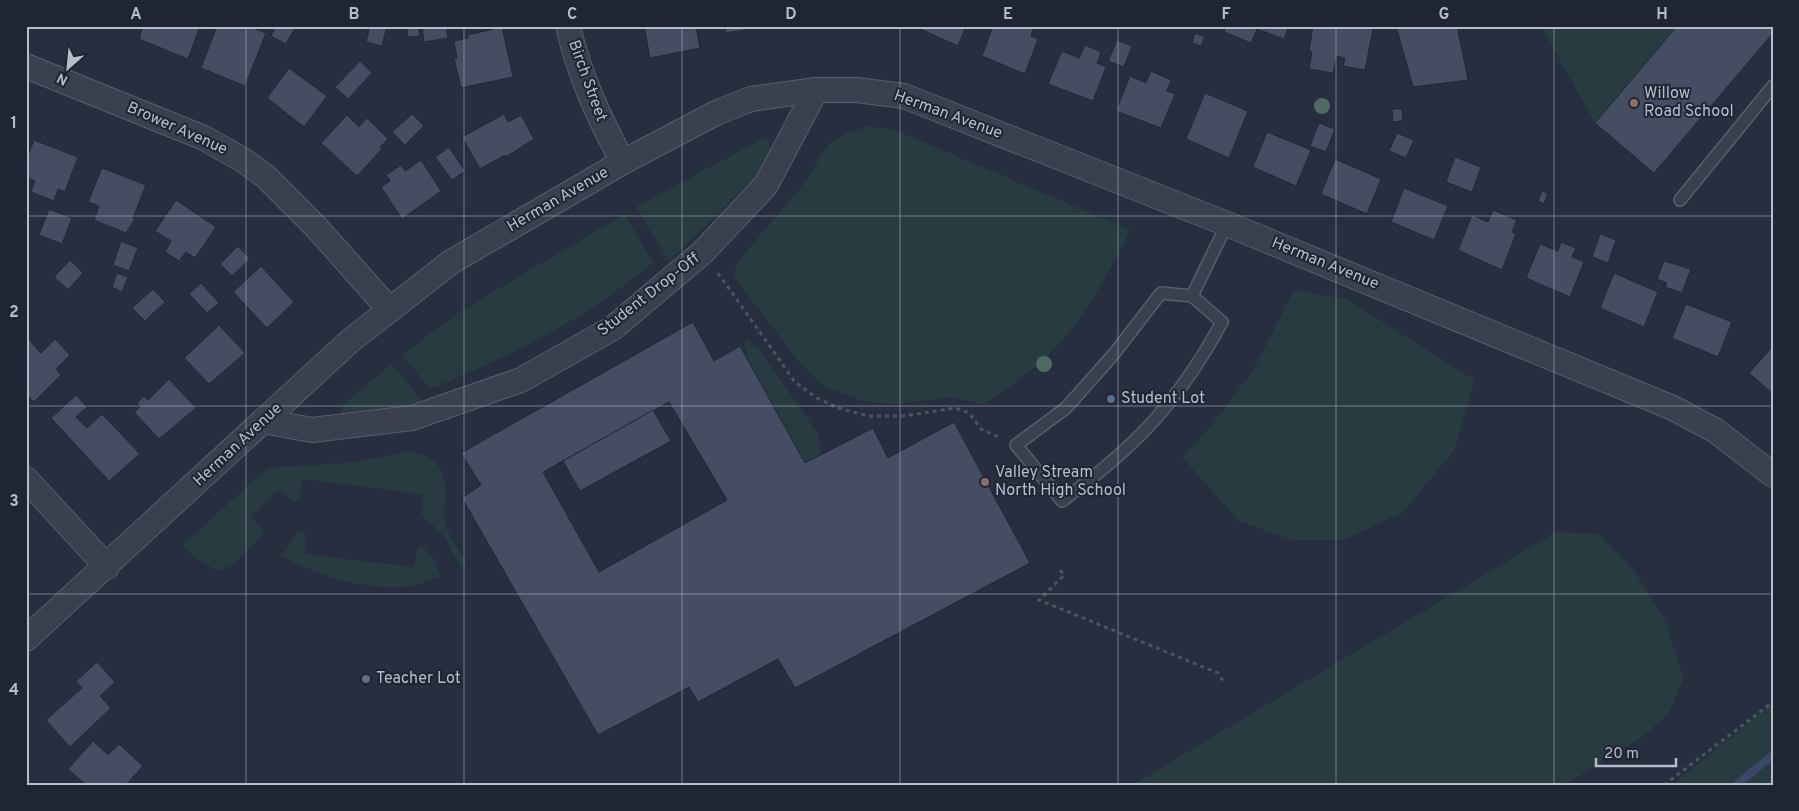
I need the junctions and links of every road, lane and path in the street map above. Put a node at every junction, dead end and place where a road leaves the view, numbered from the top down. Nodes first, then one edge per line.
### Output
1 (568, 26) edge
2 (26, 66) edge
3 (1773, 86) edge
4 (816, 90) junction
5 (623, 162) junction
6 (1680, 200) dead end
7 (1227, 224) junction
8 (703, 252) junction
9 (1192, 296) junction
10 (389, 310) junction
11 (264, 421) junction
12 (1016, 445) junction
13 (1773, 475) edge
14 (26, 479) edge
15 (107, 567) junction
16 (1060, 570) dead end
17 (26, 639) edge
18 (1223, 680) dead end
19 (1773, 702) edge
20 (1664, 785) edge

1 - 5 street, Birch Street
2 - 10 street, Brower Avenue
3 - 6 lane
4 - 5 street, Herman Avenue
4 - 7 street, Herman Avenue
4 - 8 street, Student Drop-Off
5 - 10 street, Herman Avenue
7 - 9 lane
7 - 13 street, Herman Avenue
8 - 11 street, Student Drop-Off
8 - 12 path
9 - 12 lane
9 - 12 lane
10 - 11 street, Herman Avenue
11 - 15 street, Herman Avenue
14 - 15 street
15 - 17 street, Herman Avenue
16 - 18 path
19 - 20 path

